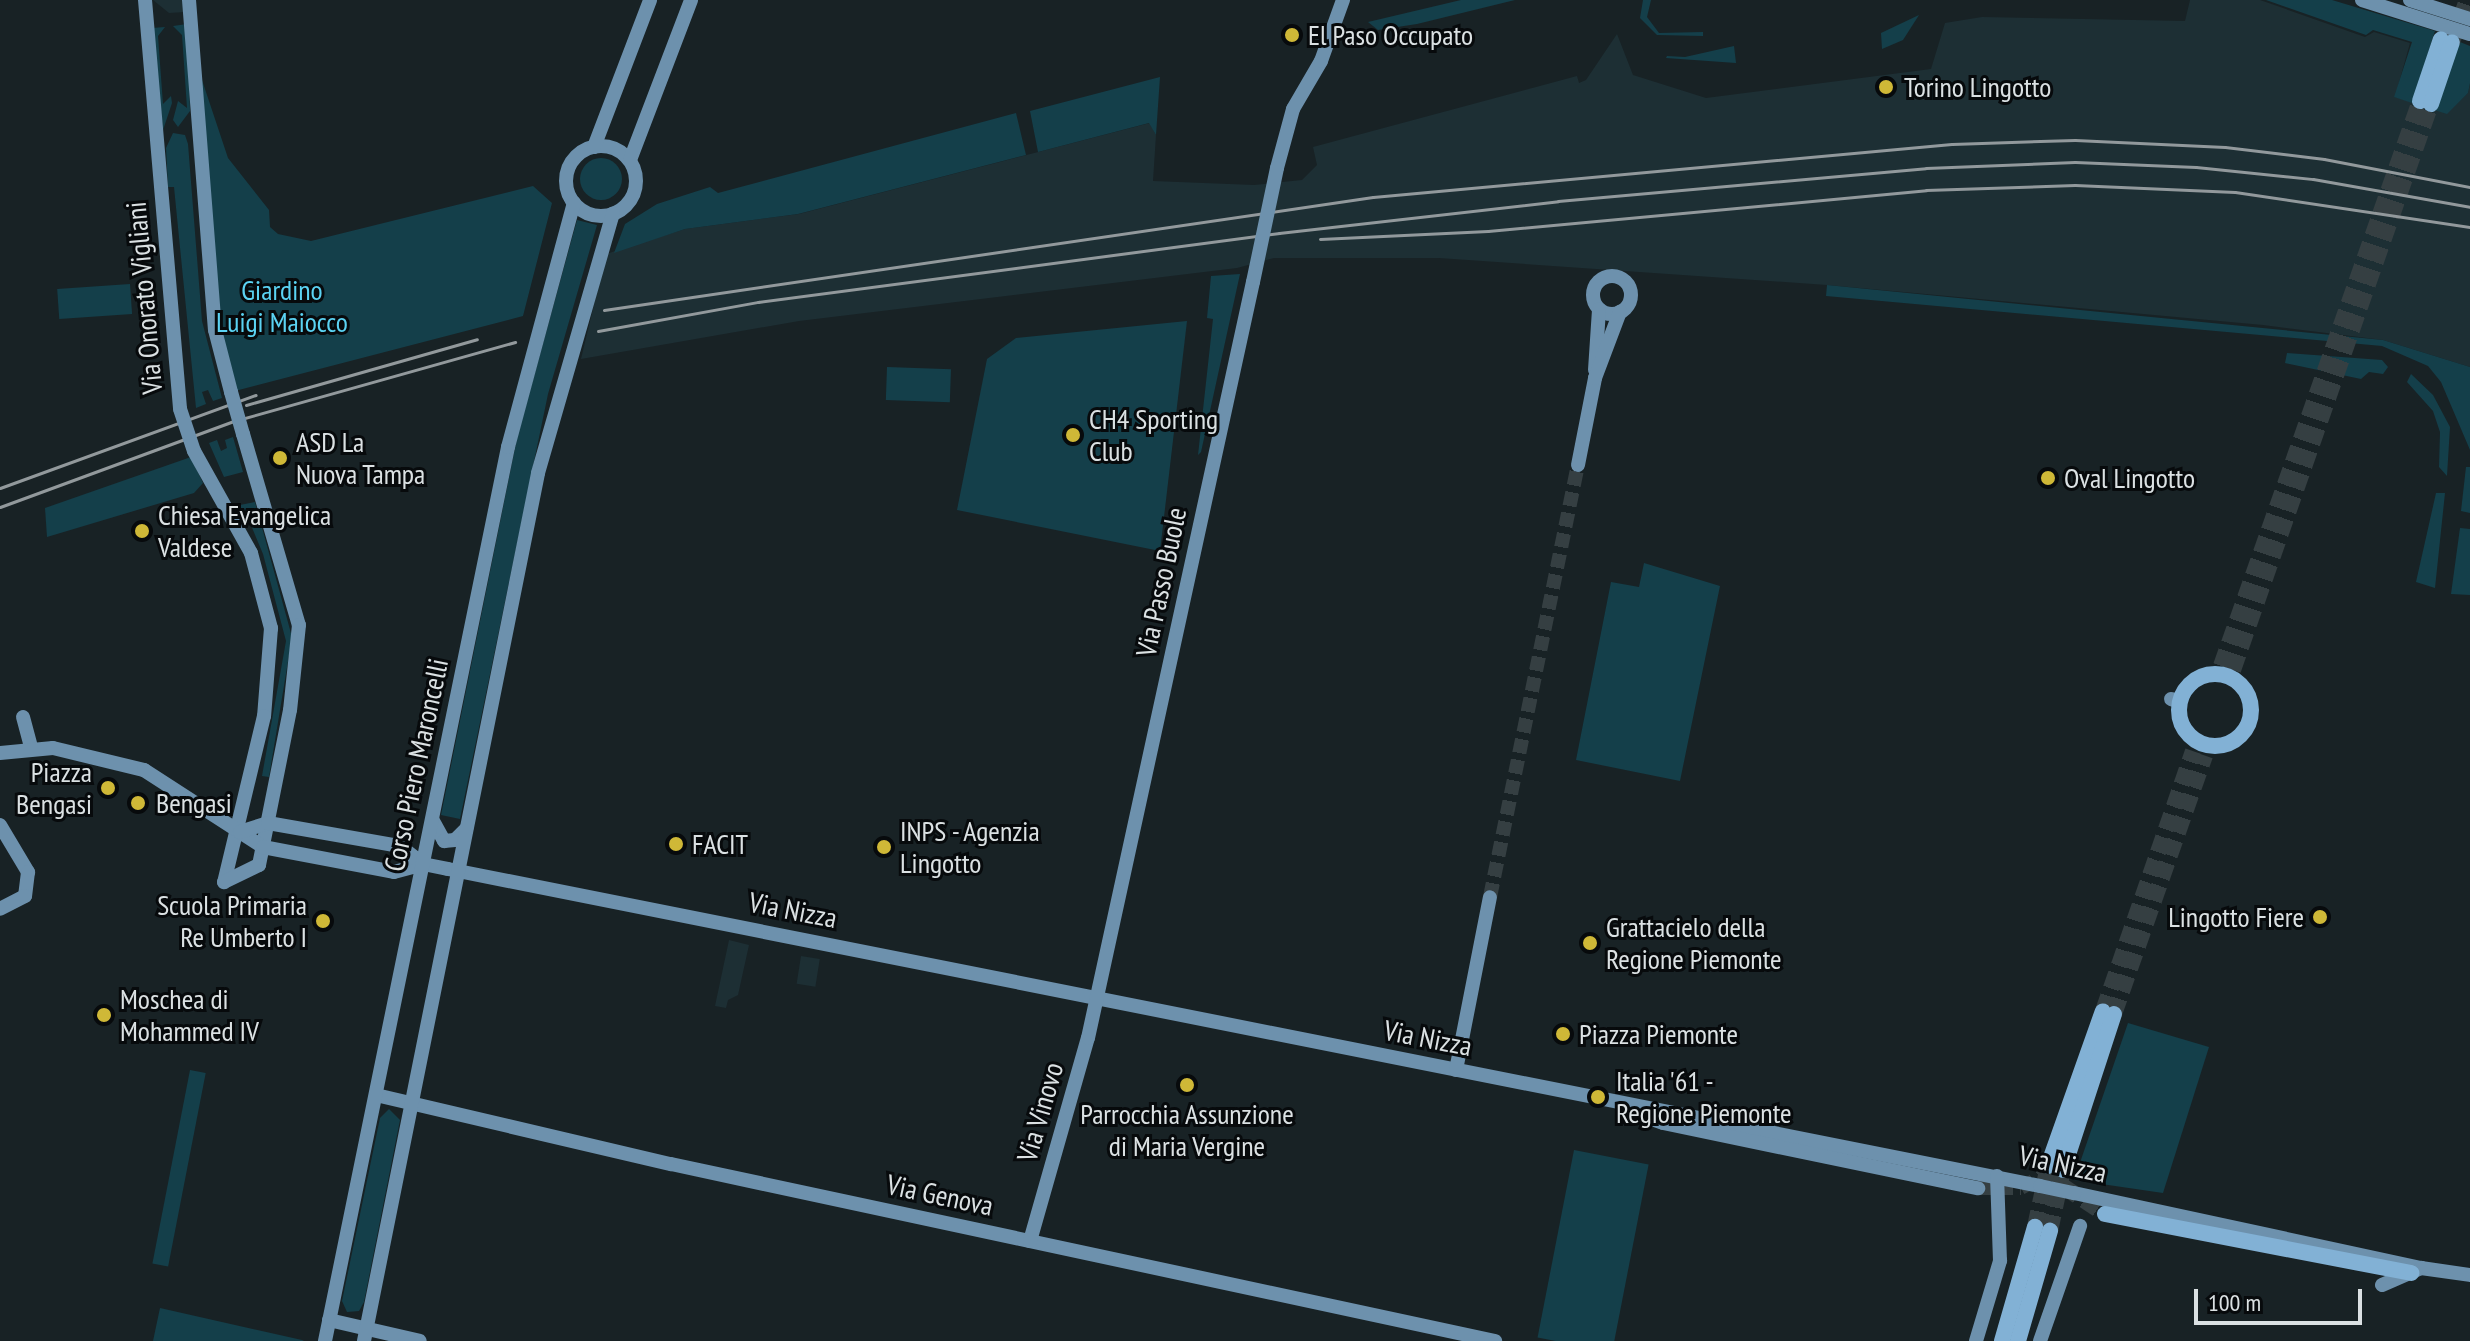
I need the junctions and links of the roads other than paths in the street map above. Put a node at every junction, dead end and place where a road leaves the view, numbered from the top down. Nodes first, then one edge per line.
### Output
1 (145, 0) edge
2 (189, 0) edge
3 (650, 0) edge
4 (691, 0) edge
5 (1343, 0) edge
6 (2362, 0) edge
7 (2410, 0) edge
8 (2470, 19) edge
9 (2470, 34) edge
10 (2446, 40) tunnel mouth
11 (2425, 103) tunnel mouth
12 (594, 147) junction
13 (630, 160) junction
14 (574, 203) junction
15 (613, 214) junction
16 (1599, 309) junction
17 (1620, 312) junction
18 (1595, 378) junction
19 (1578, 465) tunnel mouth
20 (23, 717) dead end
21 (31, 747) junction
22 (2200, 748) joint
23 (0, 753) edge
24 (432, 817) junction
25 (268, 823) junction
26 (0, 825) edge
27 (467, 829) junction
28 (240, 832) junction
29 (263, 847) junction
30 (233, 855) junction
31 (423, 864) junction
32 (259, 865) junction
33 (458, 871) junction
34 (1490, 897) tunnel mouth
35 (0, 909) edge
36 (1097, 997) junction
37 (2108, 1012) tunnel mouth
38 (1456, 1070) junction
39 (376, 1095) junction
40 (412, 1103) junction
41 (1672, 1118) junction
42 (2056, 1168) tunnel mouth
43 (1997, 1176) junction
44 (1978, 1188) tunnel mouth
45 (2105, 1214) tunnel mouth
46 (2080, 1226) dead end
47 (1030, 1241) junction
48 (2416, 1270) junction
49 (2470, 1275) edge
50 (2382, 1285) dead end
51 (329, 1320) junction
52 (365, 1335) edge
53 (325, 1341) edge
54 (420, 1341) edge
55 (1495, 1341) edge
56 (1976, 1341) edge
57 (2002, 1341) edge
58 (2018, 1341) edge
59 (2040, 1341) edge

1 - 28 street, Via Onorato Vigliani, bridge
2 - 25 street, bridge
3 - 12 street
4 - 13 street
5 - 36 street, Via Passo Buole, bridge
6 - 9 street
7 - 8 street
10 - 11 main road
12 - 13 street
12 - 14 street
13 - 15 street
14 - 15 street
14 - 24 street, Corso Piero Maroncelli
15 - 27 street
16 - 17 street
16 - 17 street
16 - 18 street
17 - 18 street
18 - 19 street
20 - 21 street
21 - 23 street
21 - 28 street
22 - 22 main road
24 - 27 street
24 - 31 street, Corso Piero Maroncelli
25 - 28 street, Via Nizza
25 - 29 street
25 - 31 street, Via Nizza
26 - 35 street
27 - 33 street
28 - 29 street, Via Nizza
28 - 30 street
29 - 31 street, Via Nizza
29 - 32 street
30 - 32 street
30 - 32 street
31 - 33 street, Via Nizza
31 - 39 street, Corso Piero Maroncelli
33 - 36 street, Via Nizza
33 - 40 street
34 - 38 street
36 - 38 street, Via Nizza
36 - 47 street, Via Vinovo
37 - 42 main road
38 - 41 street, Via Nizza
39 - 40 street, Via Genova
39 - 51 street, Corso Piero Maroncelli
40 - 47 street, Via Genova
40 - 52 street
41 - 43 street, Via Nizza
41 - 44 street
43 - 48 street, Via Nizza, bridge
43 - 56 street
45 - 48 main road
46 - 59 street
47 - 55 street, Via Genova
48 - 49 street, Via Nizza
48 - 50 street
51 - 52 street
51 - 53 street, Corso Piero Maroncelli
52 - 54 street
57 - 58 main road

